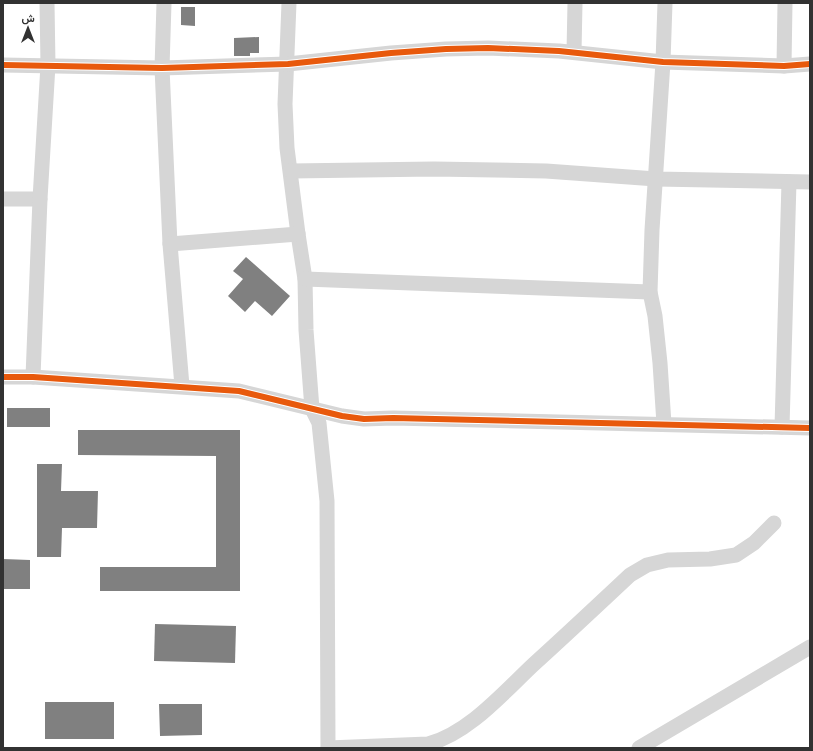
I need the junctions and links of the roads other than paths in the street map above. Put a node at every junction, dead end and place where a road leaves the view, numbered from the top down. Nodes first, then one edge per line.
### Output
1 (47, 3) edge
2 (164, 3) edge
3 (289, 3) edge
4 (575, 3) edge
5 (666, 3) edge
6 (785, 3) edge
7 (574, 52) junction
8 (664, 62) junction
9 (288, 64) junction
10 (810, 64) edge
11 (3, 65) edge
12 (48, 65) junction
13 (784, 66) junction
14 (162, 68) junction
15 (291, 172) junction
16 (656, 179) junction
17 (789, 182) junction
18 (810, 182) edge
19 (40, 199) junction
20 (3, 200) edge
21 (298, 234) junction
22 (170, 244) junction
23 (305, 279) junction
24 (650, 292) junction
25 (3, 377) edge
26 (33, 377) junction
27 (182, 386) junction
28 (312, 409) junction
29 (664, 424) junction
30 (782, 427) junction
31 (810, 428) edge
32 (774, 523) dead end
33 (810, 647) edge
34 (428, 746) edge
35 (328, 748) edge
36 (639, 748) edge

1 - 12 street
2 - 14 street
3 - 9 street
4 - 7 street
5 - 8 street
6 - 13 street
7 - 8 street
7 - 9 street
8 - 13 street
8 - 16 street
9 - 14 street
9 - 15 street
10 - 13 street
11 - 12 street
12 - 14 street
12 - 19 street
14 - 22 street
15 - 16 street
15 - 21 street
16 - 17 street
16 - 24 street
17 - 18 street
17 - 30 street
19 - 20 street
19 - 26 street
21 - 22 street
21 - 23 street
22 - 27 street
23 - 24 street
23 - 28 street
24 - 29 street
25 - 26 street
26 - 27 street
27 - 28 street
28 - 29 street
28 - 35 street
29 - 30 street
30 - 31 street
32 - 34 street
33 - 36 street
34 - 35 street

